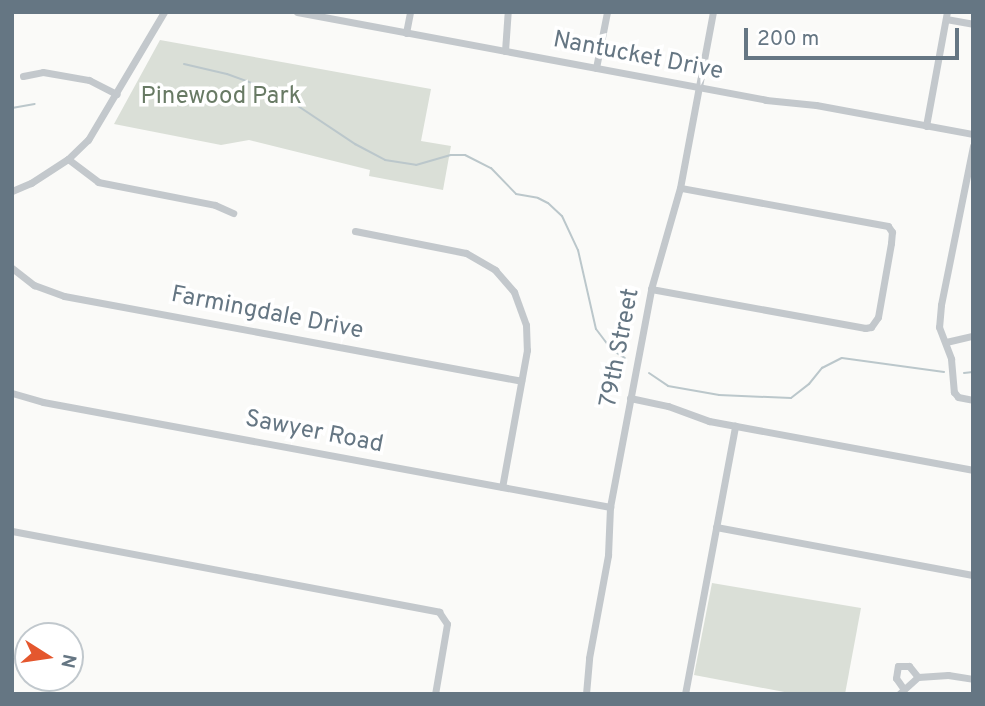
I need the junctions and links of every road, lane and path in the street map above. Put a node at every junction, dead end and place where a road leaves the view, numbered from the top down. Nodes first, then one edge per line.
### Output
1 (164, 12) edge
2 (297, 12) edge
3 (410, 12) edge
4 (508, 12) edge
5 (607, 12) edge
6 (713, 12) edge
7 (946, 16) edge
8 (973, 24) edge
9 (406, 33) junction
10 (505, 51) junction
11 (596, 68) junction
12 (23, 76) dead end
13 (698, 88) junction
14 (117, 94) junction
15 (926, 126) junction
16 (973, 134) edge
17 (973, 146) edge
18 (68, 159) junction
19 (680, 188) junction
20 (12, 191) edge
21 (233, 213) dead end
22 (355, 231) dead end
23 (12, 268) edge
24 (651, 289) junction
25 (973, 337) edge
26 (946, 341) junction
27 (522, 381) junction
28 (12, 393) edge
29 (630, 398) junction
30 (973, 400) edge
31 (735, 426) junction
32 (973, 470) edge
33 (502, 487) junction
34 (610, 508) junction
35 (716, 527) junction
36 (12, 531) edge
37 (973, 575) edge
38 (918, 677) junction
39 (973, 679) edge
40 (901, 691) edge
41 (435, 694) edge
42 (586, 694) edge
43 (685, 694) edge

1 - 14 street
2 - 9 street, Nantucket Drive
3 - 9 street
4 - 10 street
5 - 11 street
6 - 13 street, 79th Street
7 - 8 street
7 - 15 street
9 - 10 street, Nantucket Drive
10 - 11 street, Nantucket Drive
11 - 13 street, Nantucket Drive
12 - 14 street
13 - 15 street, Nantucket Drive
13 - 19 street, 79th Street
14 - 18 street
15 - 16 street, Nantucket Drive
17 - 26 street
18 - 20 street
18 - 21 street
19 - 24 street, 79th Street
19 - 24 street
22 - 27 street
23 - 27 street, Farmingdale Drive
24 - 29 street, 79th Street
25 - 26 street
26 - 30 street
27 - 33 street
28 - 33 street, Sawyer Road
29 - 31 street
29 - 34 street, 79th Street
31 - 32 street
31 - 35 street
33 - 34 street, Sawyer Road
34 - 42 street, 79th Street
35 - 37 street
35 - 43 street
36 - 41 street
38 - 39 street
38 - 40 street
38 - 40 street

